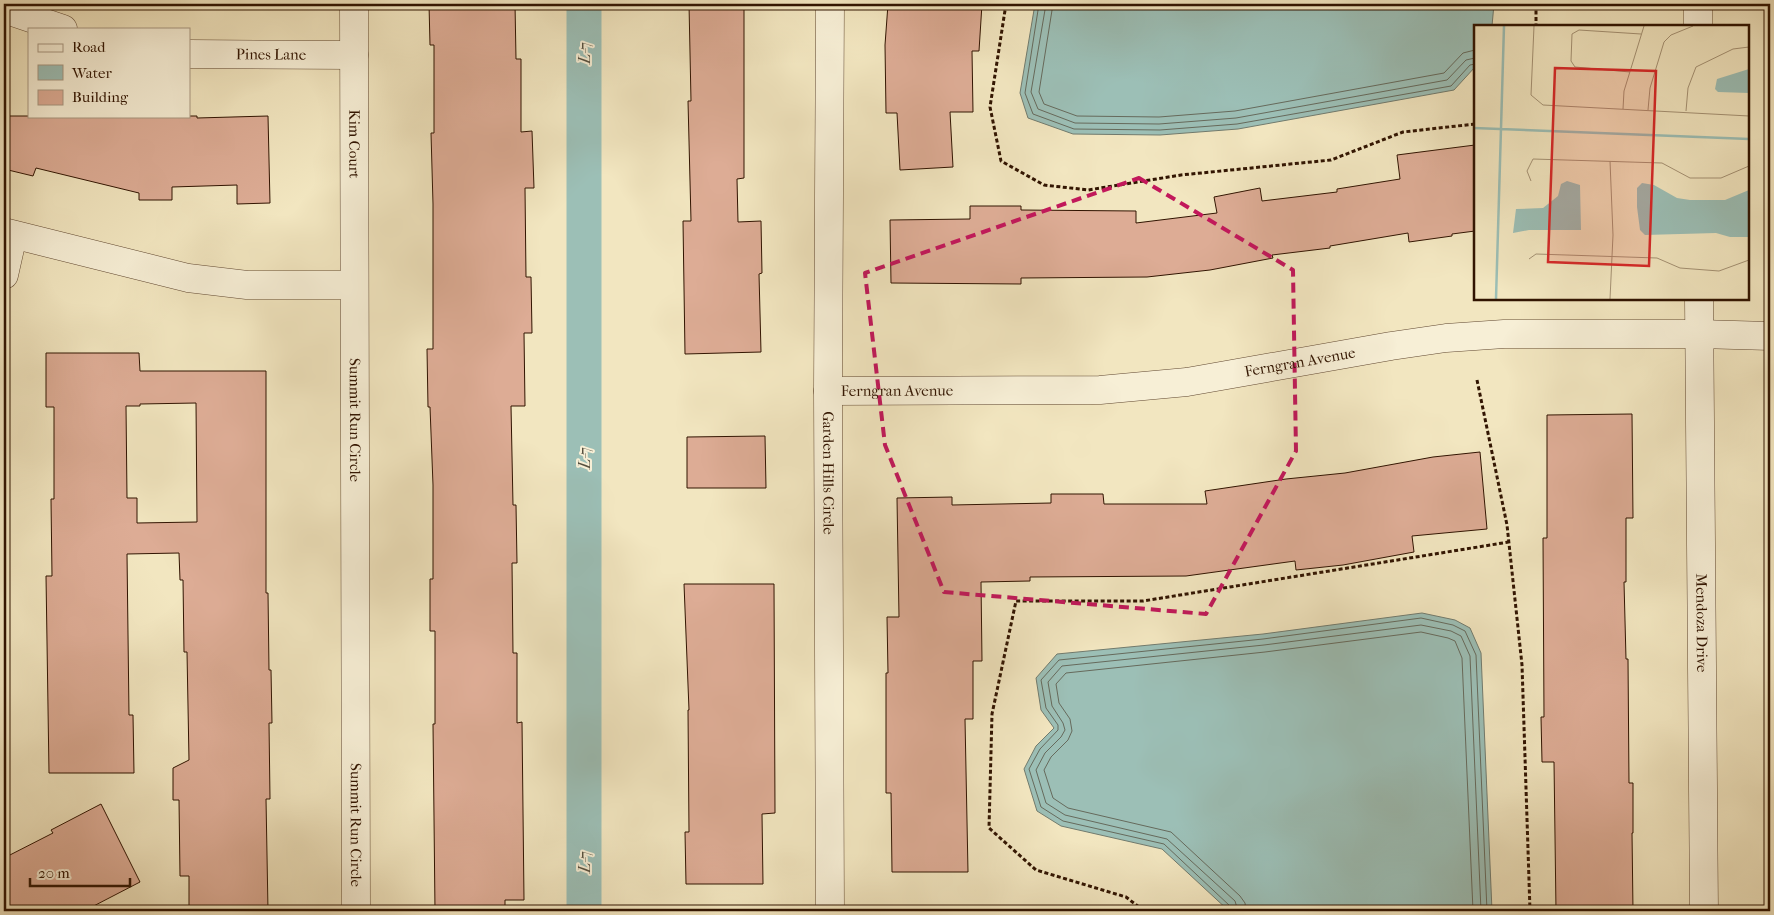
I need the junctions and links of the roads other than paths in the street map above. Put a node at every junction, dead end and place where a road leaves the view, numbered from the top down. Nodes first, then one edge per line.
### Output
1 (354, 4) edge
2 (830, 4) edge
3 (1698, 4) edge
4 (4, 9) edge
5 (1698, 25) edge
6 (60, 28) edge
7 (190, 54) edge
8 (354, 55) junction
9 (8, 234) edge
10 (4, 275) edge
11 (354, 285) junction
12 (1698, 300) edge
13 (1699, 334) junction
14 (1770, 336) edge
15 (828, 391) junction
16 (356, 911) edge
17 (830, 911) edge
18 (1704, 911) edge

1 - 8 street, Kim Court
2 - 15 street, Garden Hills Circle
3 - 5 street
4 - 6 street
7 - 8 street, Pines Lane
8 - 11 street, Kim Court
9 - 10 street
9 - 11 street
11 - 16 street, Summit Run Circle
12 - 13 street, Mendoza Drive
13 - 14 street, Ferngran Avenue
13 - 15 street, Ferngran Avenue
13 - 18 street, Mendoza Drive
15 - 17 street, Garden Hills Circle

